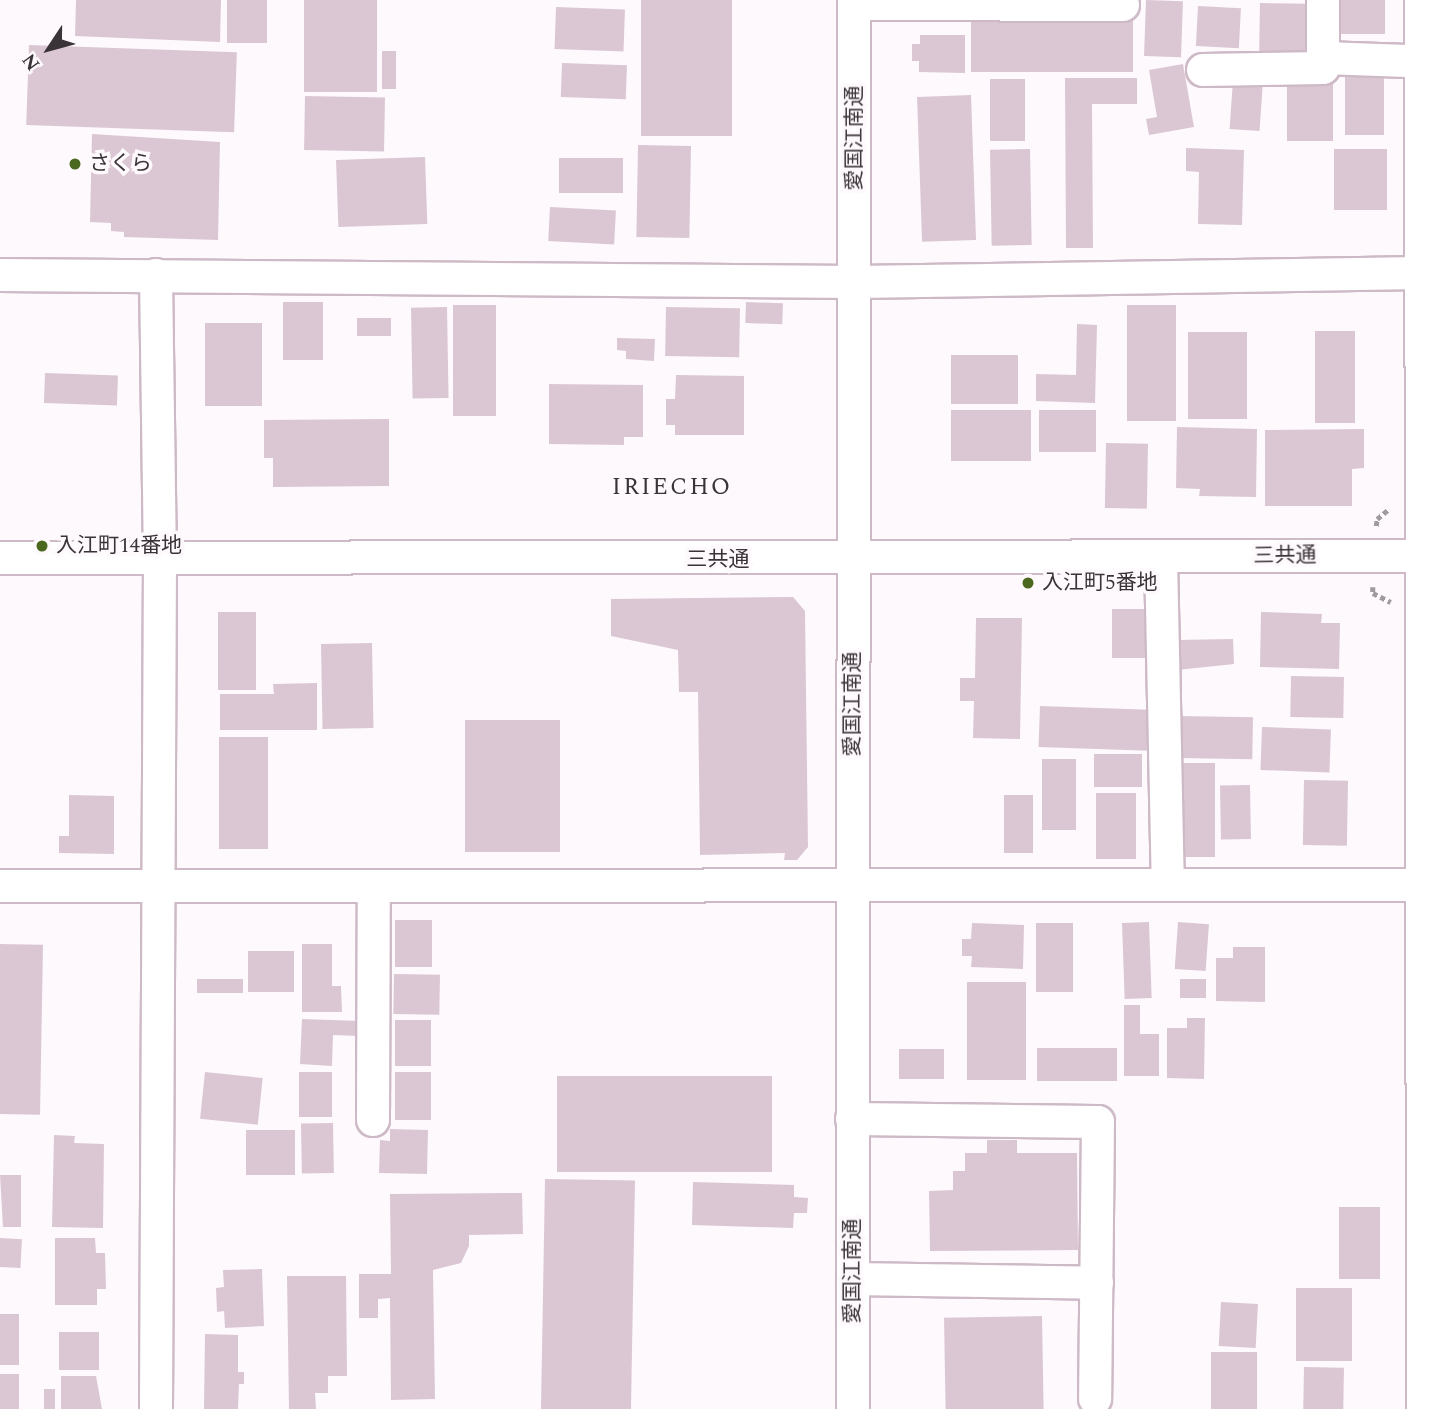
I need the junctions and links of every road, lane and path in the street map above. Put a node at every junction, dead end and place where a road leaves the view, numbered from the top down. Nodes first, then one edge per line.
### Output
1 (1323, 0) edge
2 (1421, 0) edge
3 (854, 2) edge
4 (1123, 5) dead end
5 (1324, 58) junction
6 (1428, 62) edge
7 (1203, 70) dead end
8 (1428, 197) edge
9 (1420, 274) junction
10 (0, 275) edge
11 (156, 275) junction
12 (856, 282) junction
13 (1428, 556) edge
14 (0, 558) edge
15 (1161, 558) junction
16 (160, 560) junction
17 (852, 561) junction
18 (1168, 885) junction
19 (1419, 885) junction
20 (0, 886) edge
21 (159, 887) junction
22 (374, 887) junction
23 (854, 887) junction
24 (1428, 1113) edge
25 (852, 1119) junction
26 (373, 1120) dead end
27 (853, 1279) junction
28 (1097, 1283) junction
29 (1095, 1399) dead end
30 (156, 1409) edge
31 (853, 1409) edge
32 (1423, 1409) edge

1 - 5 street
2 - 6 street
3 - 4 street
3 - 12 street, 愛国江南通
5 - 6 street
5 - 7 street
6 - 8 street
8 - 9 street
9 - 12 street
9 - 13 street
10 - 11 street
11 - 12 street
11 - 16 street
12 - 17 street, 愛国江南通
13 - 15 street, 三共通
13 - 19 street
14 - 16 street, 三共通
15 - 17 street, 三共通
15 - 18 street
16 - 17 street, 三共通
16 - 21 street
17 - 23 street, 愛国江南通
18 - 19 street
18 - 23 street
19 - 24 street
20 - 21 street
21 - 22 street
21 - 30 street
22 - 23 street
22 - 26 street
23 - 25 street, 愛国江南通
24 - 32 street
25 - 27 street, 愛国江南通
25 - 28 street
27 - 28 street
27 - 31 street, 愛国江南通
28 - 29 street

